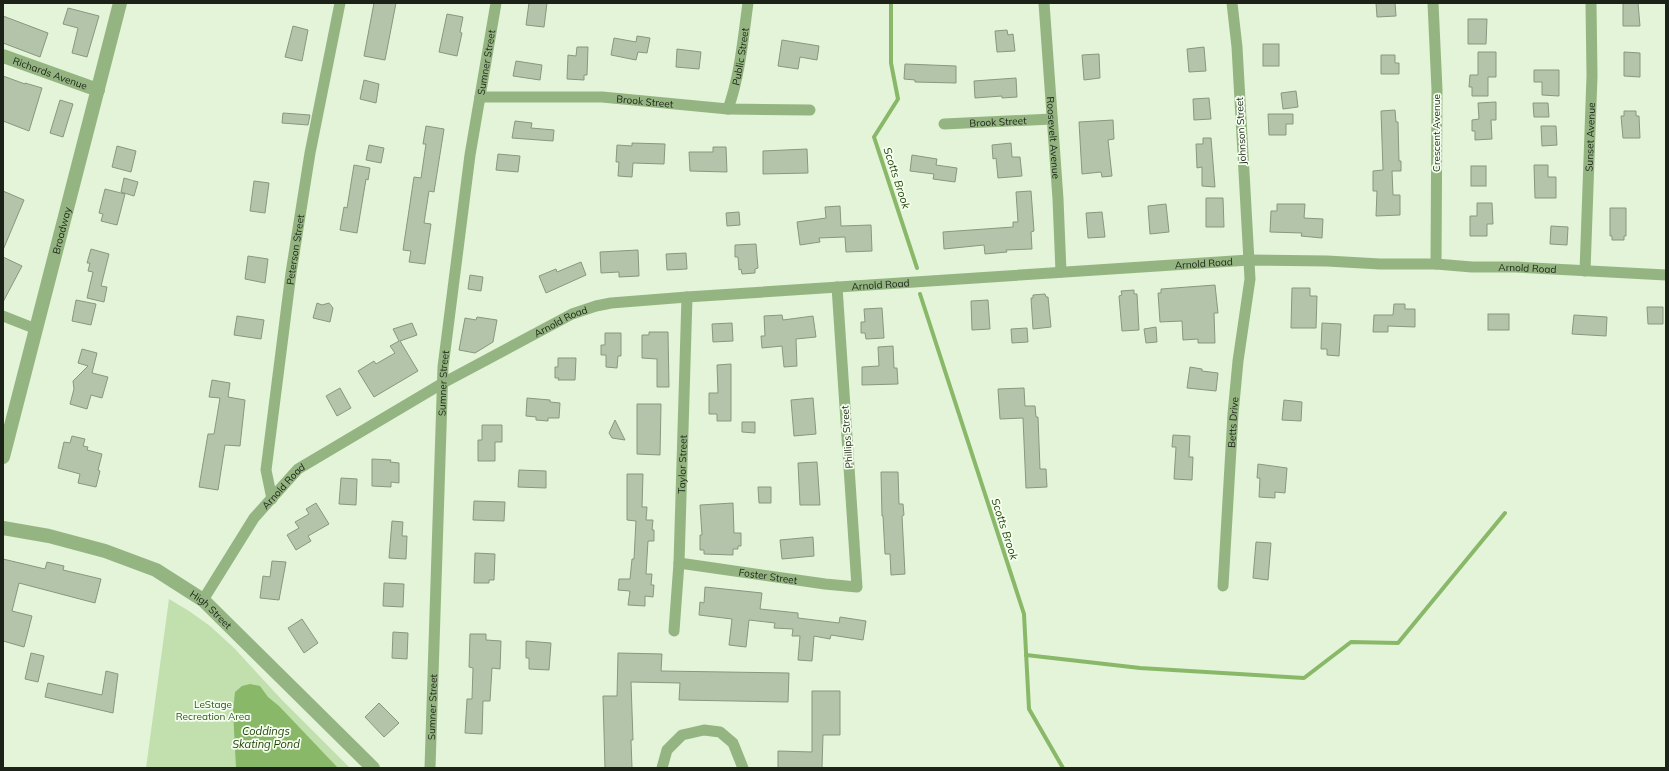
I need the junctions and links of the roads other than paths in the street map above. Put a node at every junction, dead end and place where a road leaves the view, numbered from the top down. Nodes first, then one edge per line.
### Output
1 (120, 3) edge
2 (340, 3) edge
3 (496, 3) edge
4 (748, 3) edge
5 (1044, 3) edge
6 (1232, 3) edge
7 (1432, 3) edge
8 (1591, 3) edge
9 (3, 56) edge
10 (98, 90) junction
11 (480, 97) junction
12 (728, 109) junction
13 (810, 110) dead end
14 (1052, 119) junction
15 (944, 124) dead end
16 (1249, 260) junction
17 (1436, 264) junction
18 (1585, 271) junction
19 (1061, 272) junction
20 (1666, 275) edge
21 (837, 288) junction
22 (687, 297) junction
23 (3, 316) edge
24 (36, 329) junction
25 (443, 383) junction
26 (3, 457) edge
27 (272, 498) junction
28 (3, 528) edge
29 (678, 563) junction
30 (1222, 586) dead end
31 (857, 587) joint
32 (204, 600) junction
33 (674, 631) dead end
34 (373, 768) edge
35 (430, 768) edge
36 (662, 768) edge
37 (743, 768) edge

1 - 10 street, Broadway
2 - 27 street, Peterson Street
3 - 11 street, Sumner Street
4 - 12 street, Public Street
5 - 14 street, Roosevelt Avenue
6 - 16 street, Johnson Street
7 - 17 street, Crescent Avenue
8 - 18 street, Sunset Avenue
9 - 10 street, Richards Avenue
10 - 24 street, Broadway
11 - 12 street, Brook Street
11 - 25 street, Sumner Street
12 - 13 street, Brook Street
14 - 15 street, Brook Street
14 - 19 street, Roosevelt Avenue
16 - 17 street, Arnold Road
16 - 19 street, Arnold Road
16 - 30 street, Betts Drive
17 - 18 street, Arnold Road
18 - 20 street, Arnold Road
19 - 21 street, Arnold Road
21 - 22 street, Arnold Road
21 - 31 street, Phillips Street
22 - 25 street, Arnold Road
22 - 29 street, Taylor Street
23 - 24 street
24 - 26 street, Broadway
25 - 27 street, Arnold Road
25 - 35 street, Sumner Street
27 - 32 street, Arnold Road
28 - 32 street, High Street
29 - 31 street, Foster Street
29 - 33 street, Taylor Street
32 - 34 street, High Street
36 - 37 street

